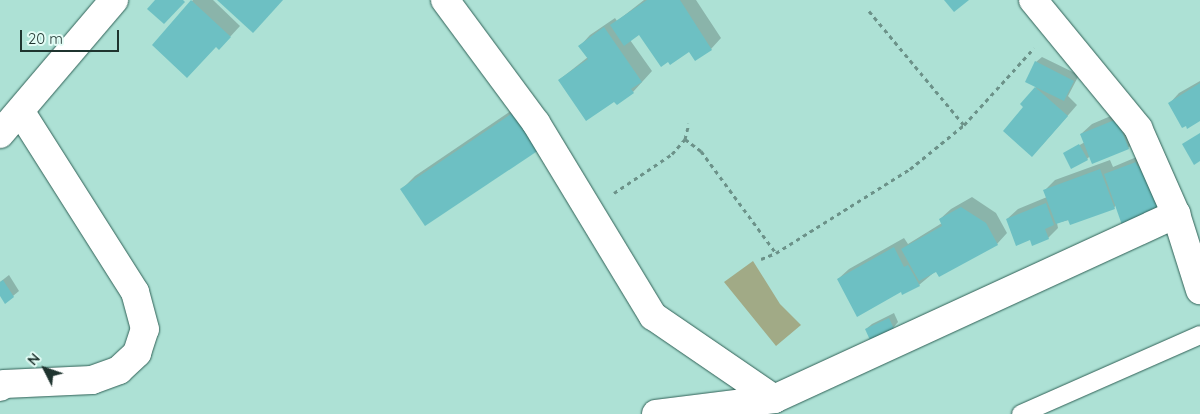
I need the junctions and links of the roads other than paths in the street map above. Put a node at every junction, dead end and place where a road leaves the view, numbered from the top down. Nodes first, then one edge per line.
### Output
1 (114, 0) edge
2 (445, 0) edge
3 (1033, 0) edge
4 (20, 111) junction
5 (0, 134) edge
6 (1176, 214) junction
7 (1200, 290) edge
8 (1200, 335) edge
9 (0, 387) edge
10 (774, 399) junction
11 (656, 414) edge
12 (1020, 414) edge

1 - 4 street
2 - 10 street
3 - 6 street
4 - 5 street
4 - 9 street
6 - 7 street
6 - 10 street
8 - 12 lane
10 - 11 street

